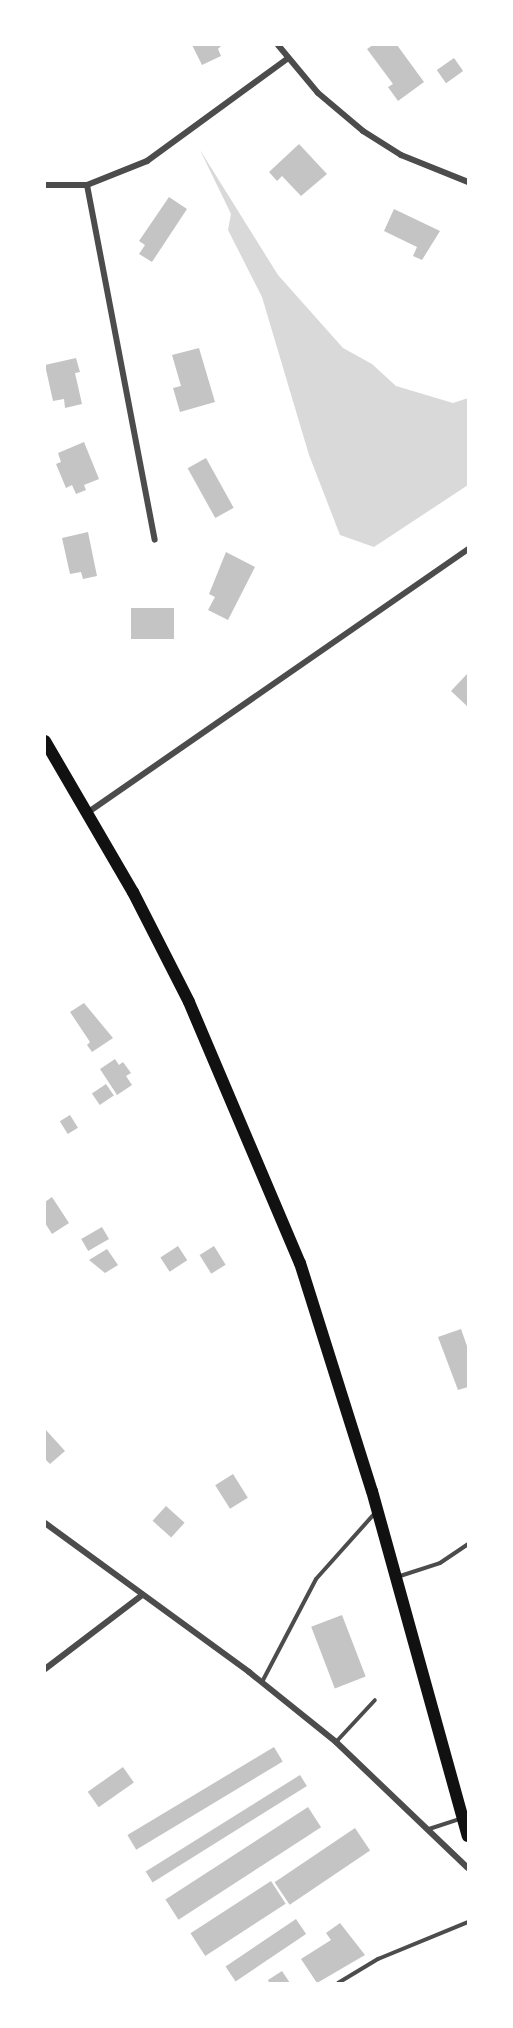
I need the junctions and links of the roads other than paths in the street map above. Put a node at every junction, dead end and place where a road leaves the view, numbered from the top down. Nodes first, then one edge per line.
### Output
1 (278, 45) edge
2 (287, 59) junction
3 (468, 182) edge
4 (45, 185) edge
5 (87, 185) junction
6 (155, 540) dead end
7 (468, 549) edge
8 (45, 741) edge
9 (87, 813) junction
10 (377, 1511) junction
11 (45, 1523) edge
12 (468, 1544) edge
13 (396, 1577) junction
14 (141, 1594) junction
15 (45, 1669) edge
16 (262, 1682) junction
17 (375, 1700) dead end
18 (336, 1742) junction
19 (466, 1817) edge
20 (429, 1829) junction
21 (468, 1836) edge
22 (468, 1868) edge
23 (468, 1922) edge
24 (338, 1983) edge

1 - 2 street
2 - 3 street
2 - 5 street
4 - 5 street
5 - 6 street
7 - 9 street
8 - 9 main road
9 - 10 main road
10 - 13 main road
10 - 16 lane
11 - 14 street
12 - 13 lane
13 - 19 main road
14 - 15 street
14 - 16 street
16 - 18 street
17 - 18 lane
18 - 20 street
19 - 20 lane
19 - 21 main road
20 - 22 street
23 - 24 lane

